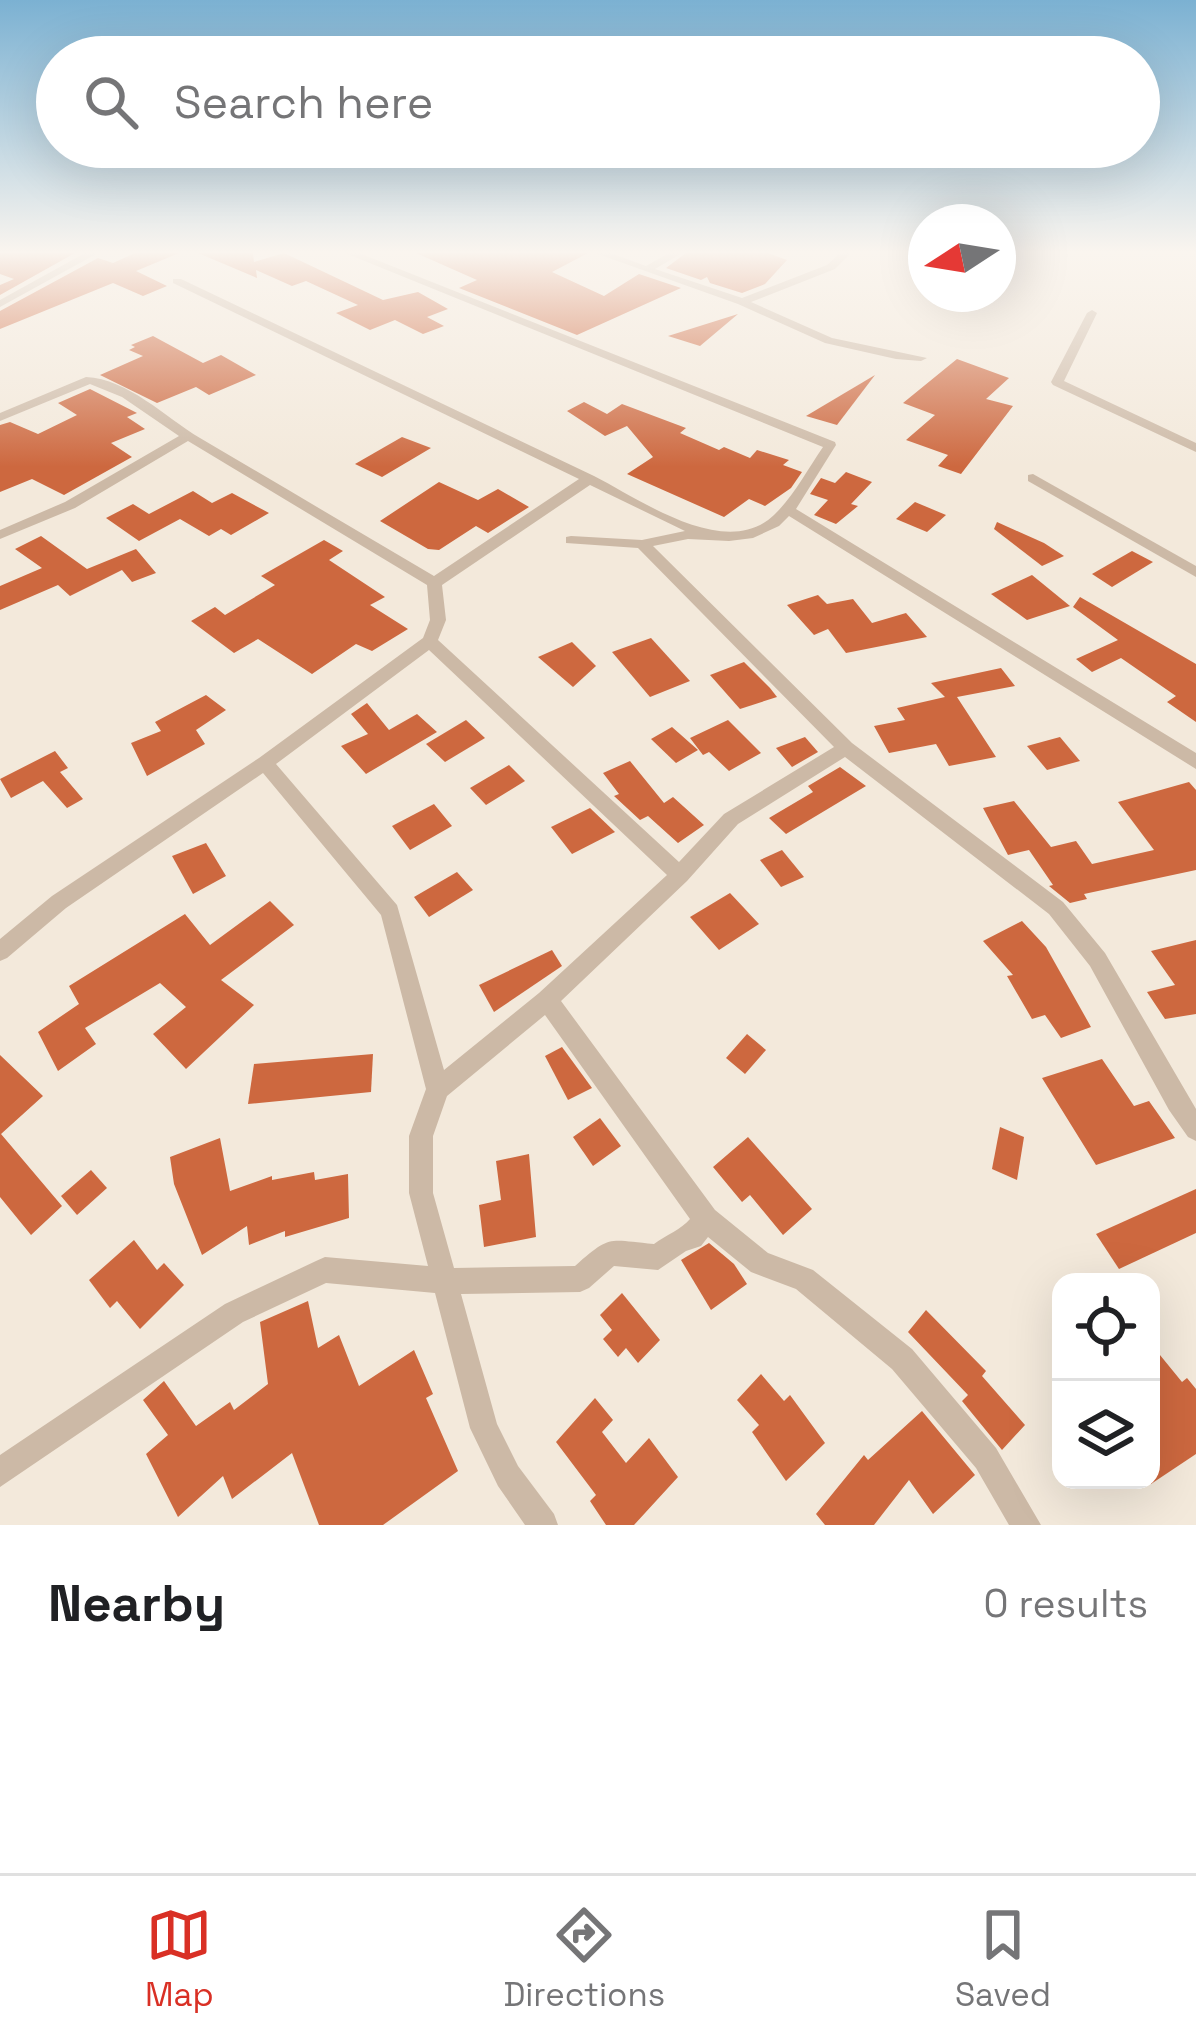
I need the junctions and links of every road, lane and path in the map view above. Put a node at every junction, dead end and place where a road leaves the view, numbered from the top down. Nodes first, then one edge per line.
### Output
1 (267, 324) edge
2 (528, 324) edge
3 (787, 324) edge
4 (1086, 324) edge
5 (921, 358) dead end
6 (0, 418) edge
7 (188, 436) junction
8 (1196, 448) edge
9 (589, 478) junction
10 (1033, 478) dead end
11 (787, 509) junction
12 (0, 535) edge
13 (714, 538) junction
14 (571, 540) dead end
15 (642, 544) junction
16 (1196, 572) edge
17 (434, 583) junction
18 (430, 640) junction
19 (846, 748) junction
20 (1196, 762) edge
21 (266, 764) junction
22 (680, 875) junction
23 (0, 952) edge
24 (547, 1000) junction
25 (438, 1089) junction
26 (1196, 1130) edge
27 (706, 1220) junction
28 (445, 1281) junction
29 (0, 1472) edge
30 (543, 1525) edge
31 (1026, 1525) edge

1 - 9 street
2 - 11 street
3 - 5 street
4 - 8 street
6 - 7 street
7 - 12 street
7 - 17 street
9 - 13 street
9 - 17 street
10 - 16 street
11 - 13 street
11 - 20 street
13 - 15 street
14 - 15 street
15 - 19 street
17 - 18 street
18 - 21 street
18 - 22 street
19 - 22 street
19 - 26 street
21 - 23 street
21 - 25 street
22 - 24 street
24 - 25 street
24 - 27 street
25 - 28 street
27 - 28 street
27 - 31 street
28 - 29 street
28 - 30 street

